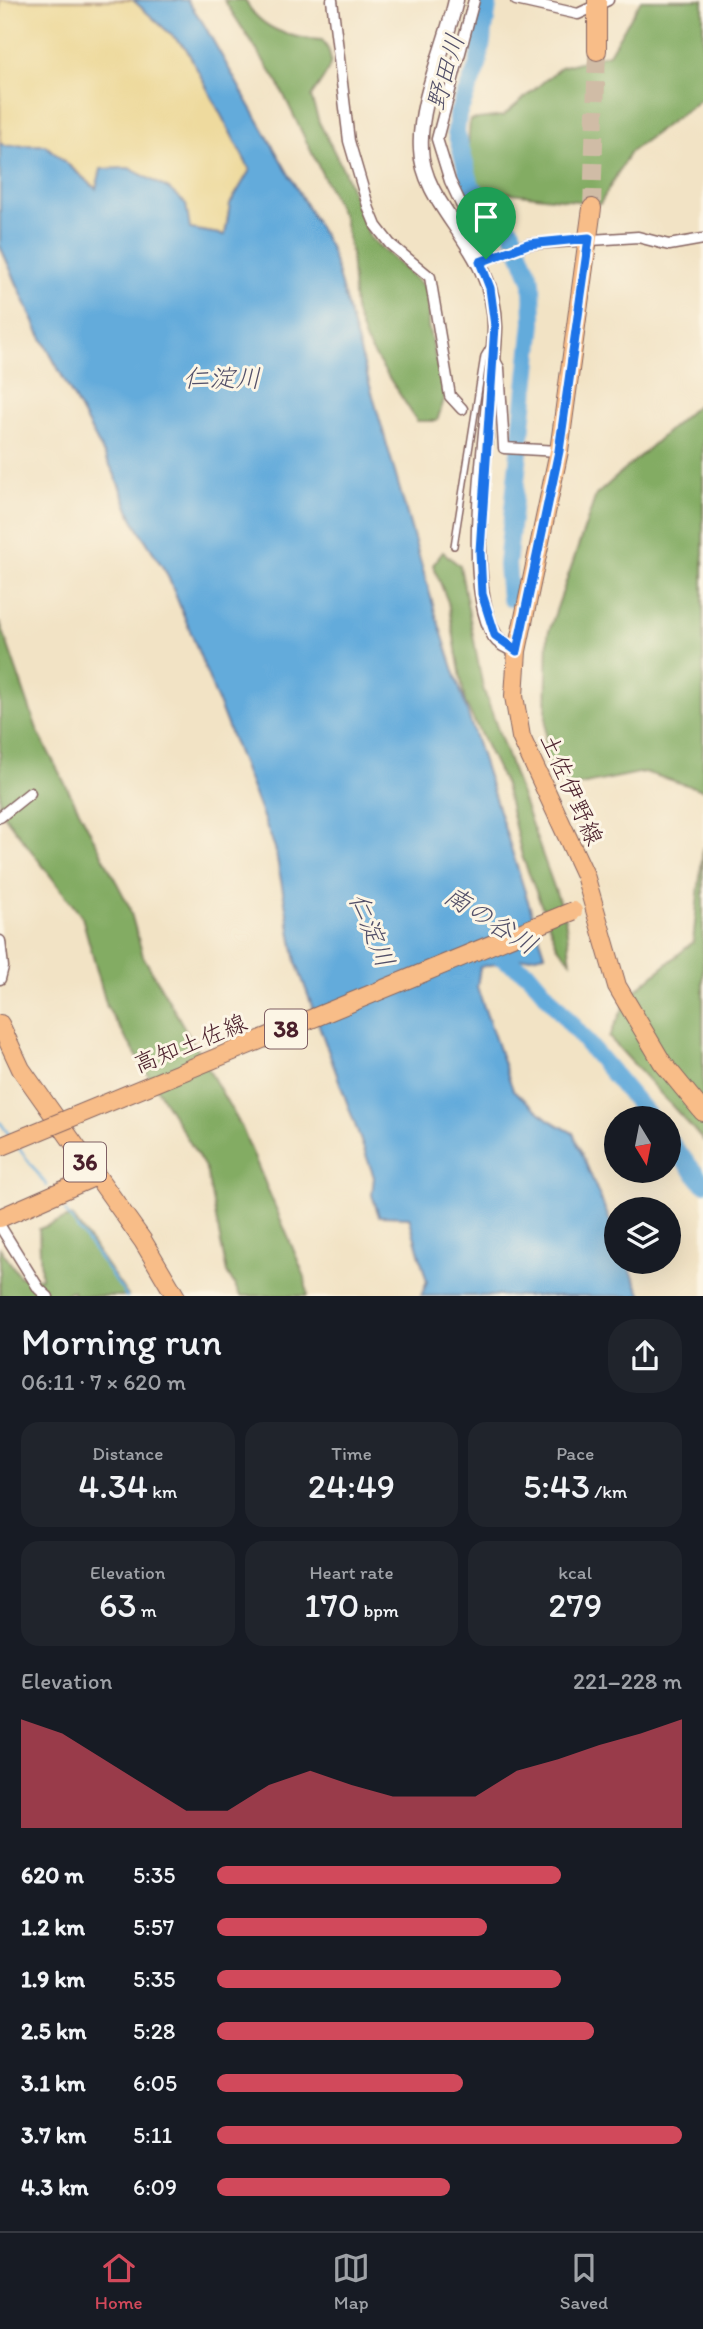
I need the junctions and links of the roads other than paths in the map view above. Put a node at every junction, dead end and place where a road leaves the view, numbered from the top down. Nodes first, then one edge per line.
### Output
1 (332, 0) edge
2 (456, 0) edge
3 (474, 0) edge
4 (516, 0) edge
5 (600, 2) edge
6 (597, 51) tunnel mouth
7 (592, 208) tunnel mouth
8 (589, 238) junction
9 (703, 239) edge
10 (483, 260) junction
11 (494, 341) junction
12 (492, 357) junction
13 (462, 410) dead end
14 (559, 451) junction
15 (454, 546) dead end
16 (517, 651) junction
17 (30, 793) dead end
18 (0, 817) edge
19 (594, 903) junction
20 (0, 941) edge
21 (0, 979) edge
22 (0, 1024) edge
23 (703, 1112) edge
24 (0, 1147) edge
25 (96, 1177) junction
26 (0, 1218) edge
27 (0, 1226) edge
28 (47, 1296) edge
29 (175, 1296) edge

1 - 13 street
2 - 10 street
3 - 10 street
4 - 5 street
5 - 6 main road
7 - 8 main road, 土佐伊野線
8 - 9 street
8 - 10 street
8 - 14 main road, 土佐伊野線
10 - 11 street
11 - 12 street
11 - 15 lane
12 - 14 street
12 - 16 street
14 - 16 main road, 土佐伊野線
16 - 19 main road, 土佐伊野線
17 - 18 street
19 - 23 main road, 土佐伊野線
19 - 24 main road, 高知土佐線 / 38, bridge
20 - 21 street
22 - 25 main road, 36
25 - 26 main road
25 - 29 main road, 36
27 - 28 street

